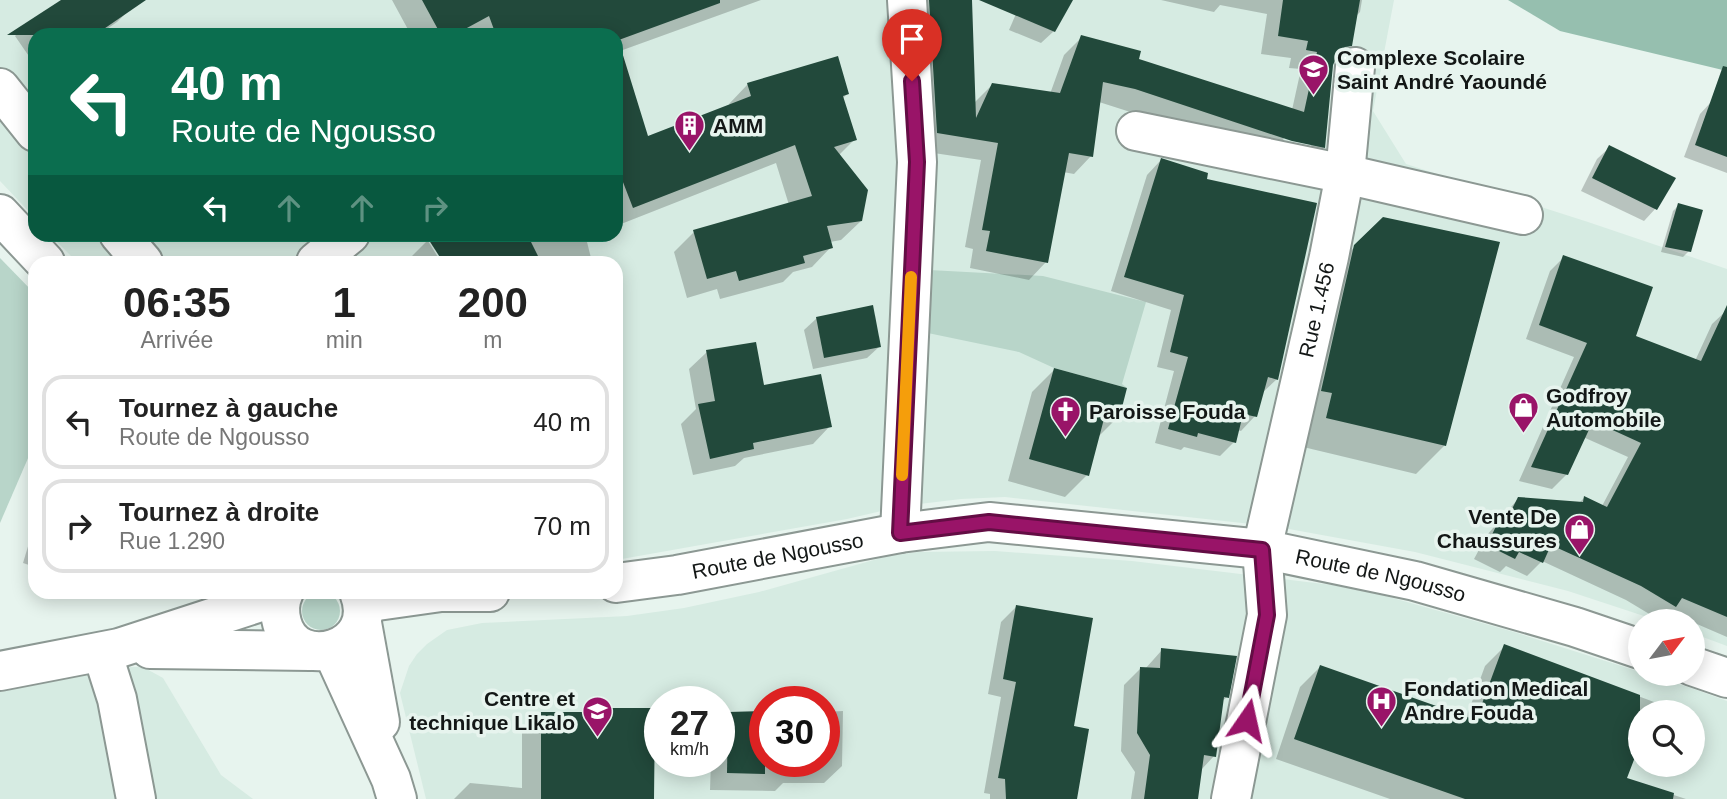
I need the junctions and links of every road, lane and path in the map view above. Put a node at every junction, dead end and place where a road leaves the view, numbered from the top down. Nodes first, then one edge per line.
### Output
1 (907, 0) edge
2 (1354, 66) dead end
3 (0, 88) edge
4 (28, 123) edge
5 (1136, 131) dead end
6 (1345, 174) junction
7 (0, 214) edge
8 (1522, 215) dead end
9 (126, 242) edge
10 (340, 242) edge
11 (39, 256) edge
12 (138, 256) edge
13 (323, 256) edge
14 (900, 533) junction
15 (1262, 550) junction
16 (623, 582) edge
17 (265, 599) edge
18 (282, 599) edge
19 (401, 599) edge
20 (361, 606) edge
21 (1628, 645) edge
22 (111, 650) junction
23 (321, 651) junction
24 (1705, 670) edge
25 (0, 671) edge
26 (1727, 678) edge
27 (394, 789) edge
28 (136, 799) edge
29 (1231, 799) edge

1 - 14 street
2 - 6 street, Rue 1.456
3 - 4 street
5 - 6 street
6 - 8 street
6 - 15 street, Rue 1.456
7 - 11 street
9 - 12 street
10 - 13 street
14 - 15 street, Route de Ngousso
14 - 16 street, Route de Ngousso
15 - 21 street, Route de Ngousso
15 - 29 street, Rue 1.456
17 - 22 street
18 - 23 street
19 - 20 street
20 - 23 street
20 - 27 street
22 - 23 street
22 - 25 street
22 - 28 street
23 - 27 street
24 - 26 street

